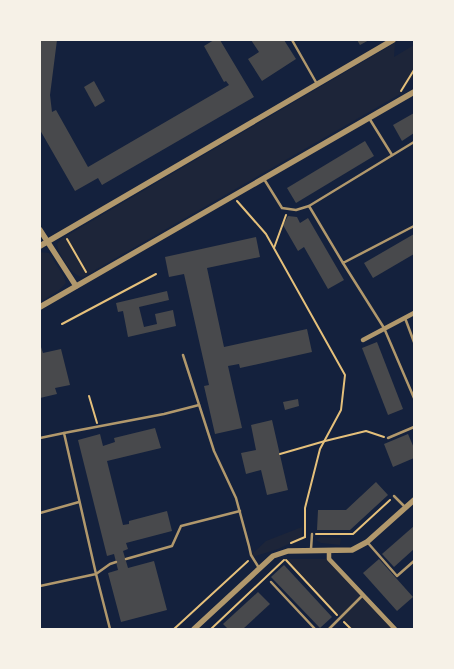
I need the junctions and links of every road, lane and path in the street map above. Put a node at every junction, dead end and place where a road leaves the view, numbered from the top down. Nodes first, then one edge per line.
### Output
1 (292, 40) edge
2 (393, 40) edge
3 (318, 84) junction
4 (414, 92) edge
5 (369, 118) junction
6 (414, 142) edge
7 (392, 155) junction
8 (264, 178) junction
9 (232, 196) junction
10 (309, 206) junction
11 (282, 208) junction
12 (414, 226) edge
13 (40, 230) edge
14 (63, 233) junction
15 (47, 242) junction
16 (40, 246) edge
17 (274, 248) junction
18 (343, 263) junction
19 (156, 274) dead end
20 (90, 278) junction
21 (76, 286) junction
22 (40, 307) edge
23 (414, 313) edge
24 (405, 318) junction
25 (62, 324) dead end
26 (384, 328) junction
27 (362, 340) dead end
28 (414, 342) edge
29 (183, 355) dead end
30 (89, 396) dead end
31 (414, 398) edge
32 (199, 404) junction
33 (98, 427) junction
34 (414, 427) edge
35 (64, 433) junction
36 (40, 438) edge
37 (388, 438) joint
38 (325, 441) junction
39 (280, 454) dead end
40 (394, 496) dead end
41 (414, 500) edge
42 (79, 502) junction
43 (405, 507) junction
44 (240, 511) junction
45 (40, 513) edge
46 (312, 534) dead end
47 (304, 537) dead end
48 (367, 542) junction
49 (311, 549) junction
50 (329, 551) junction
51 (281, 554) junction
52 (286, 559) junction
53 (126, 560) dead end
54 (414, 561) edge
55 (116, 562) dead end
56 (259, 568) junction
57 (96, 574) junction
58 (271, 582) dead end
59 (40, 586) edge
60 (363, 595) junction
61 (340, 618) junction
62 (110, 629) edge
63 (194, 629) edge
64 (211, 629) edge
65 (314, 629) edge
66 (329, 629) edge
67 (352, 629) edge
68 (395, 629) edge

1 - 3 lane
2 - 3 street
3 - 14 street
4 - 5 street
5 - 7 lane
5 - 8 street
6 - 7 lane
7 - 10 lane
8 - 9 street
8 - 11 lane
9 - 17 path
9 - 20 street
10 - 11 lane
10 - 18 lane
11 - 17 path
12 - 18 lane
13 - 15 street
14 - 15 street
14 - 20 path
15 - 16 street
15 - 21 street
17 - 38 path
18 - 26 lane
19 - 25 path
20 - 21 street
21 - 22 street
23 - 24 street
24 - 26 street
24 - 28 lane
26 - 27 street
26 - 31 lane
29 - 32 lane
30 - 33 path
32 - 33 lane
32 - 44 lane
33 - 35 lane
34 - 37 lane
35 - 36 lane
35 - 42 lane
37 - 38 path
38 - 39 path
38 - 47 path
40 - 43 lane
41 - 43 street
42 - 45 lane
42 - 57 lane
43 - 48 street
44 - 53 lane
44 - 56 lane
46 - 49 lane
48 - 50 street
48 - 54 lane
49 - 50 street
49 - 51 street
50 - 60 street
51 - 52 path
51 - 56 street
52 - 61 path
52 - 64 path
55 - 57 lane
56 - 63 street
57 - 59 lane
57 - 62 lane
58 - 65 lane
60 - 61 lane
60 - 68 street
61 - 66 lane
61 - 67 path

